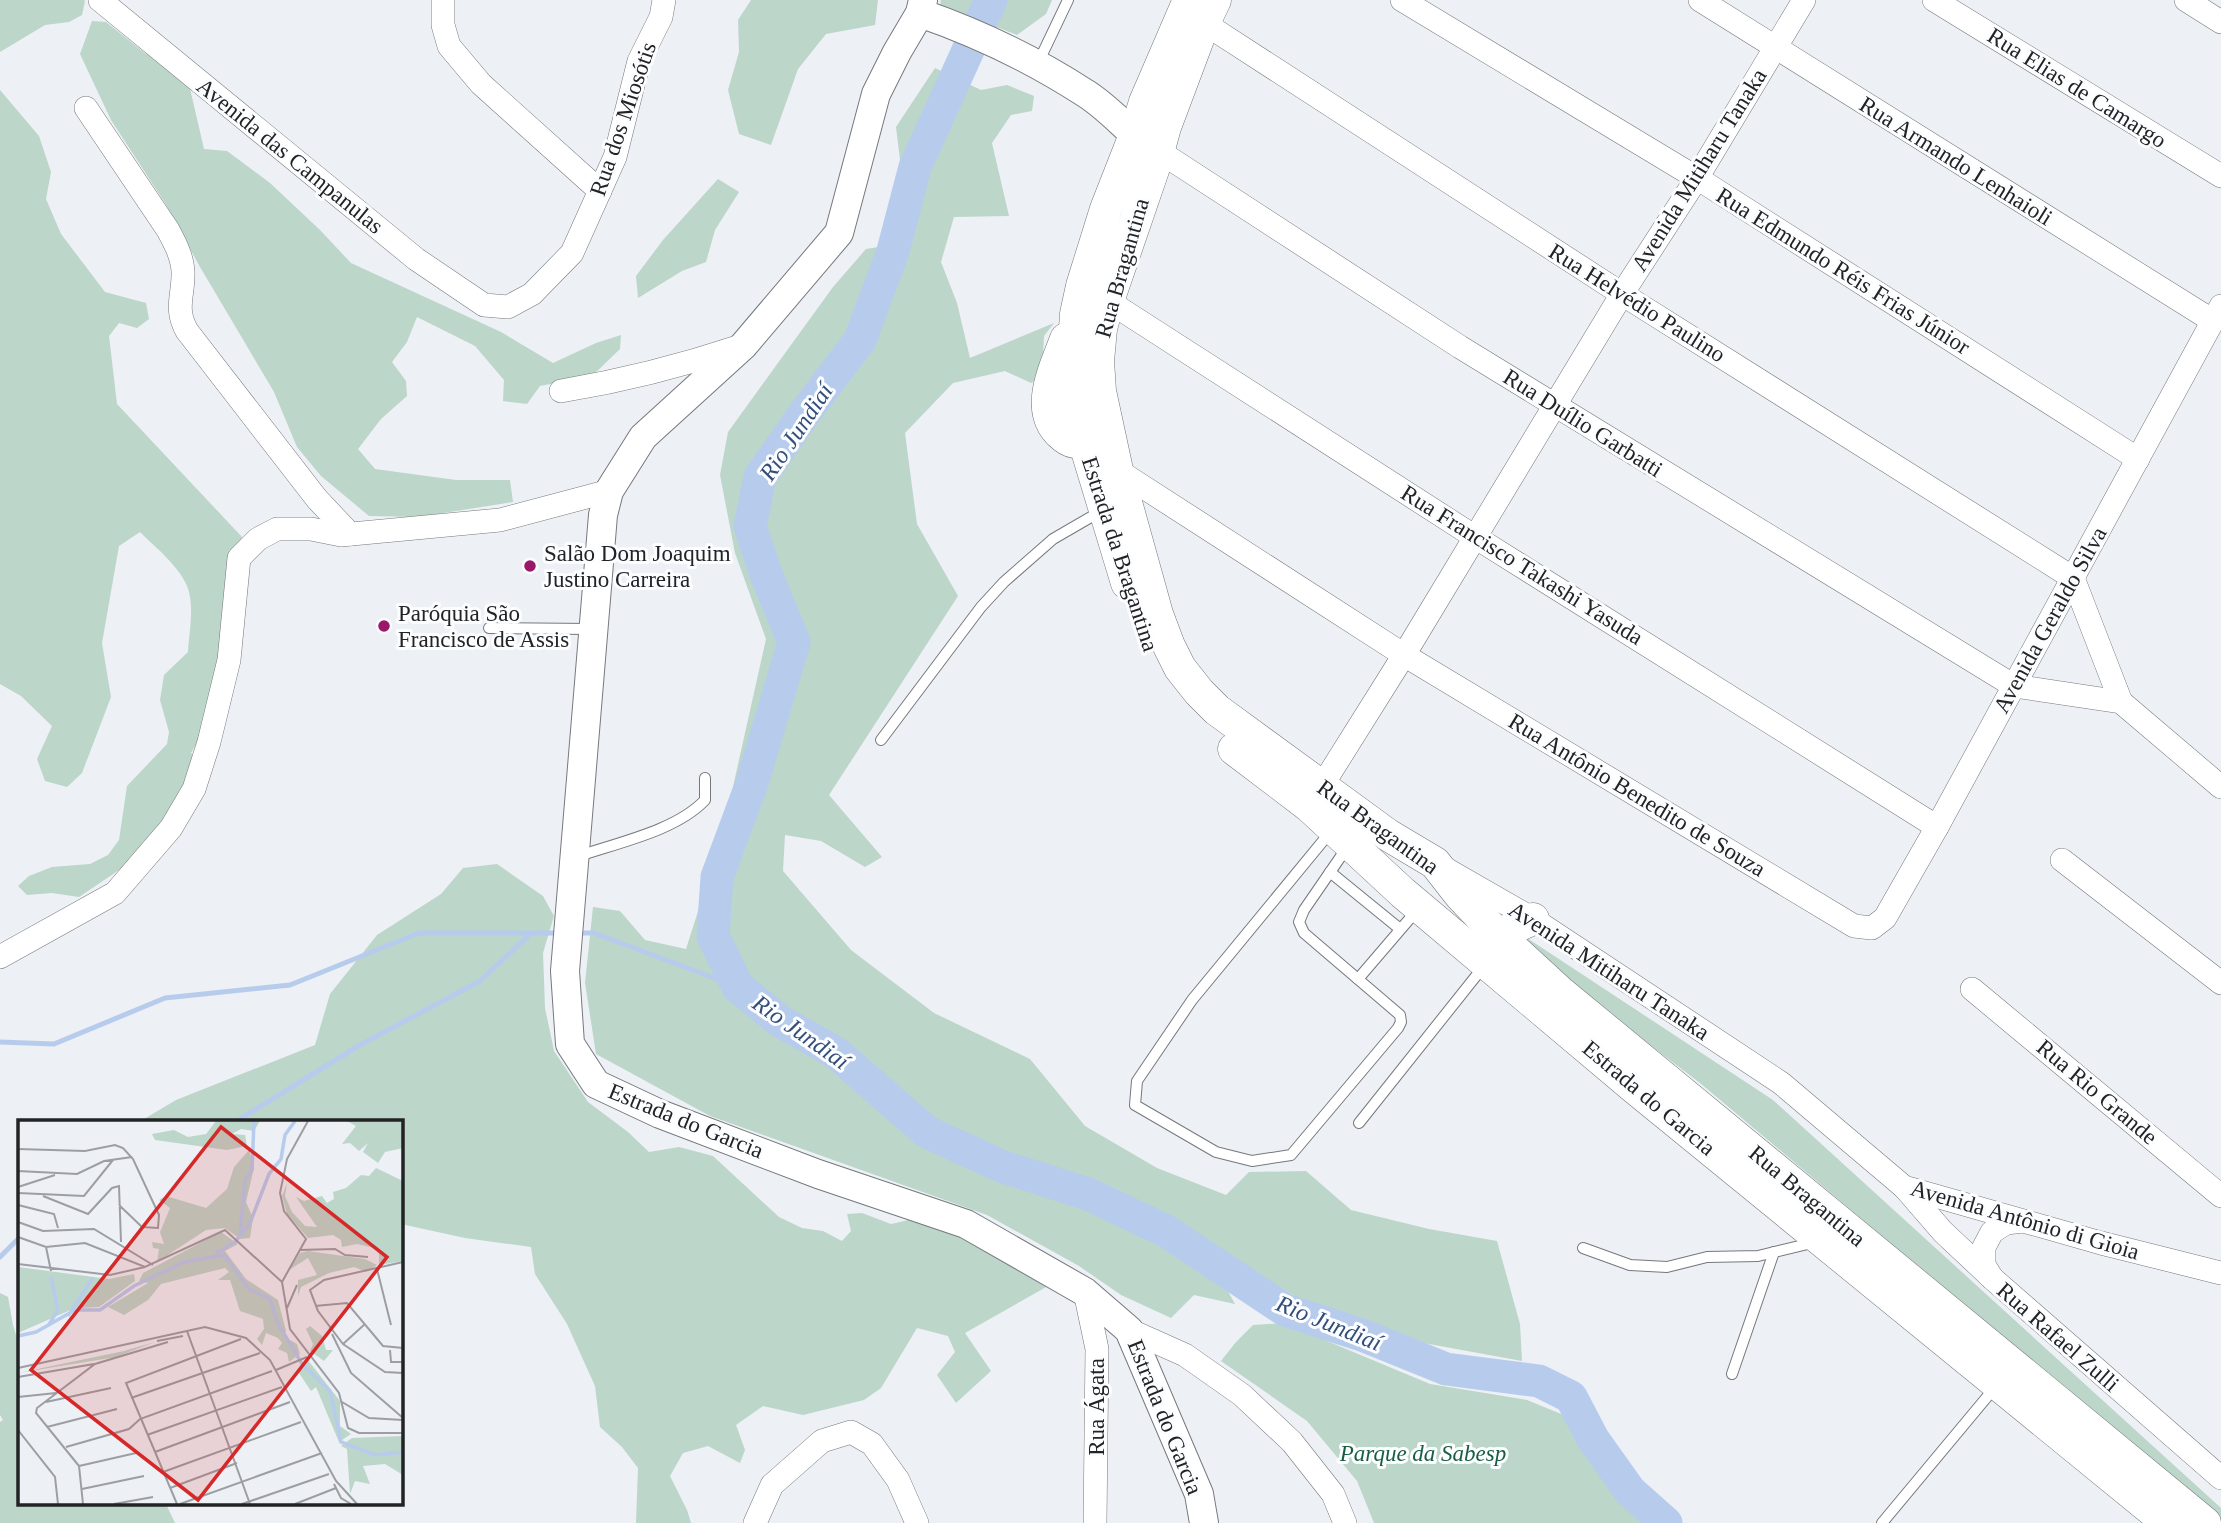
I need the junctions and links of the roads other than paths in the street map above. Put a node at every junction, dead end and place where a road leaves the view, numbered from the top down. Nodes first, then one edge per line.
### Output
1 (443, 0) edge
2 (1068, 0) edge
3 (1402, 0) edge
4 (1700, 0) edge
5 (1804, 0) edge
6 (1934, 0) edge
7 (2186, 0) edge
8 (110, 3) edge
9 (665, 6) edge
10 (922, 7) edge
11 (1203, 8) edge
12 (2221, 22) edge
13 (1774, 47) junction
14 (1037, 65) junction
15 (86, 108) dead end
16 (1144, 126) junction
17 (2221, 176) edge
18 (1697, 178) junction
19 (600, 191) junction
20 (1622, 294) junction
21 (1108, 301) junction
22 (484, 305) joint
23 (2217, 313) edge
24 (743, 346) junction
25 (561, 391) dead end
26 (1555, 406) junction
27 (1096, 435) junction
28 (2138, 458) junction
29 (1118, 470) junction
30 (609, 491) junction
31 (1117, 515) junction
32 (350, 534) junction
33 (1475, 537) junction
34 (2073, 578) junction
35 (489, 628) dead end
36 (594, 629) junction
37 (1404, 656) junction
38 (2014, 686) junction
39 (2121, 702) junction
40 (881, 740) dead end
41 (705, 778) dead end
42 (2221, 787) edge
43 (1315, 796) junction
44 (1937, 827) junction
45 (1341, 836) junction
46 (574, 858) junction
47 (2062, 860) dead end
48 (1435, 863) junction
49 (1330, 872) junction
50 (1460, 895) junction
51 (1408, 910) junction
52 (1534, 919) junction
53 (1871, 928) joint
54 (1493, 950) junction
55 (0, 957) edge
56 (1358, 979) junction
57 (2221, 983) edge
58 (1972, 989) dead end
59 (1781, 1083) joint
60 (1359, 1123) dead end
61 (1904, 1187) junction
62 (2221, 1196) edge
63 (2024, 1221) junction
64 (1822, 1241) junction
65 (1583, 1248) dead end
66 (1774, 1252) junction
67 (2221, 1273) edge
68 (1993, 1279) junction
69 (1085, 1293) junction
70 (1129, 1330) junction
71 (1732, 1374) dead end
72 (1998, 1384) junction
73 (2221, 1478) edge
74 (755, 1523) edge
75 (916, 1523) edge
76 (1095, 1523) edge
77 (1204, 1523) edge
78 (1345, 1523) edge
79 (1882, 1523) edge
80 (2168, 1523) edge
81 (2205, 1523) edge

1 - 19 street
2 - 14 lane
3 - 18 street, Rua Edmundo Réis Frias Júnior
4 - 13 street, Rua Armando Lenhaioli
5 - 13 street, Avenida Mitiharu Tanaka
6 - 17 street, Rua Elias de Camargo
7 - 12 street
8 - 22 street, Avenida das Campanulas
9 - 19 street, Rua dos Miosótis
10 - 14 street
10 - 24 street
11 - 16 main road, Rua Bragantina
11 - 16 main road, Rua Bragantina
11 - 20 street, Rua Helvédio Paulino
13 - 18 street, Avenida Mitiharu Tanaka
13 - 23 street, Rua Armando Lenhaioli
14 - 16 street
15 - 32 street
16 - 21 main road, Rua Bragantina
16 - 26 street, Rua Duílio Garbatti
16 - 27 main road, Estrada da Bragantina
18 - 20 street, Avenida Mitiharu Tanaka
18 - 28 street, Rua Edmundo Réis Frias Júnior
19 - 22 street, Rua dos Miosótis
20 - 26 street, Avenida Mitiharu Tanaka
20 - 34 street, Rua Helvédio Paulino
21 - 27 main road, Rua Bragantina
21 - 33 street, Rua Francisco Takashi Yasuda
23 - 28 street, Avenida Geraldo Silva
24 - 25 street
24 - 30 street
26 - 33 street, Avenida Mitiharu Tanaka
26 - 38 street, Rua Duílio Garbatti
27 - 29 main road, Rua Bragantina
27 - 31 main road, Estrada da Bragantina
28 - 34 street, Avenida Geraldo Silva
29 - 31 main road, Rua Bragantina
29 - 37 street, Rua Antônio Benedito de Souza
30 - 32 street
30 - 36 street, Estrada do Garcia
31 - 40 lane
31 - 43 main road, Estrada da Bragantina
32 - 55 street
33 - 37 street, Avenida Mitiharu Tanaka
33 - 44 street, Rua Francisco Takashi Yasuda
34 - 38 street, Avenida Geraldo Silva
34 - 39 street
35 - 36 lane
36 - 46 street, Estrada do Garcia
37 - 43 street, Avenida Mitiharu Tanaka
37 - 53 street, Rua Antônio Benedito de Souza
38 - 39 street
38 - 44 street, Avenida Geraldo Silva
39 - 42 street
41 - 46 lane
43 - 45 main road, Estrada da Bragantina
43 - 48 main road, Rua Bragantina
44 - 53 street, Avenida Geraldo Silva
45 - 49 lane
45 - 51 main road, Estrada da Bragantina
45 - 56 lane
46 - 69 street, Estrada do Garcia
47 - 57 street
48 - 50 main road, Rua Bragantina
48 - 52 street, Avenida Mitiharu Tanaka
49 - 51 lane
49 - 56 lane
50 - 51 main road
50 - 54 main road, Rua Bragantina
51 - 54 main road, Estrada do Garcia
51 - 56 lane
52 - 54 main road
52 - 59 street, Avenida Mitiharu Tanaka
54 - 60 lane
54 - 64 main road, Estrada do Garcia
54 - 81 main road, Rua Bragantina
58 - 62 street, Rua Rio Grande
59 - 61 street, Avenida Antônio di Gioia
61 - 63 street, Avenida Antônio di Gioia
61 - 68 street, Rua Rafael Zulli
63 - 67 street, Avenida Antônio di Gioia
63 - 68 street
64 - 66 lane
64 - 72 main road, Estrada do Garcia
65 - 66 lane
66 - 71 lane
68 - 73 street, Rua Rafael Zulli
69 - 70 street, Estrada do Garcia
69 - 76 street, Rua Ágata
70 - 77 street, Estrada do Garcia
70 - 78 street
72 - 79 lane
72 - 80 main road, Estrada do Garcia
74 - 75 street

